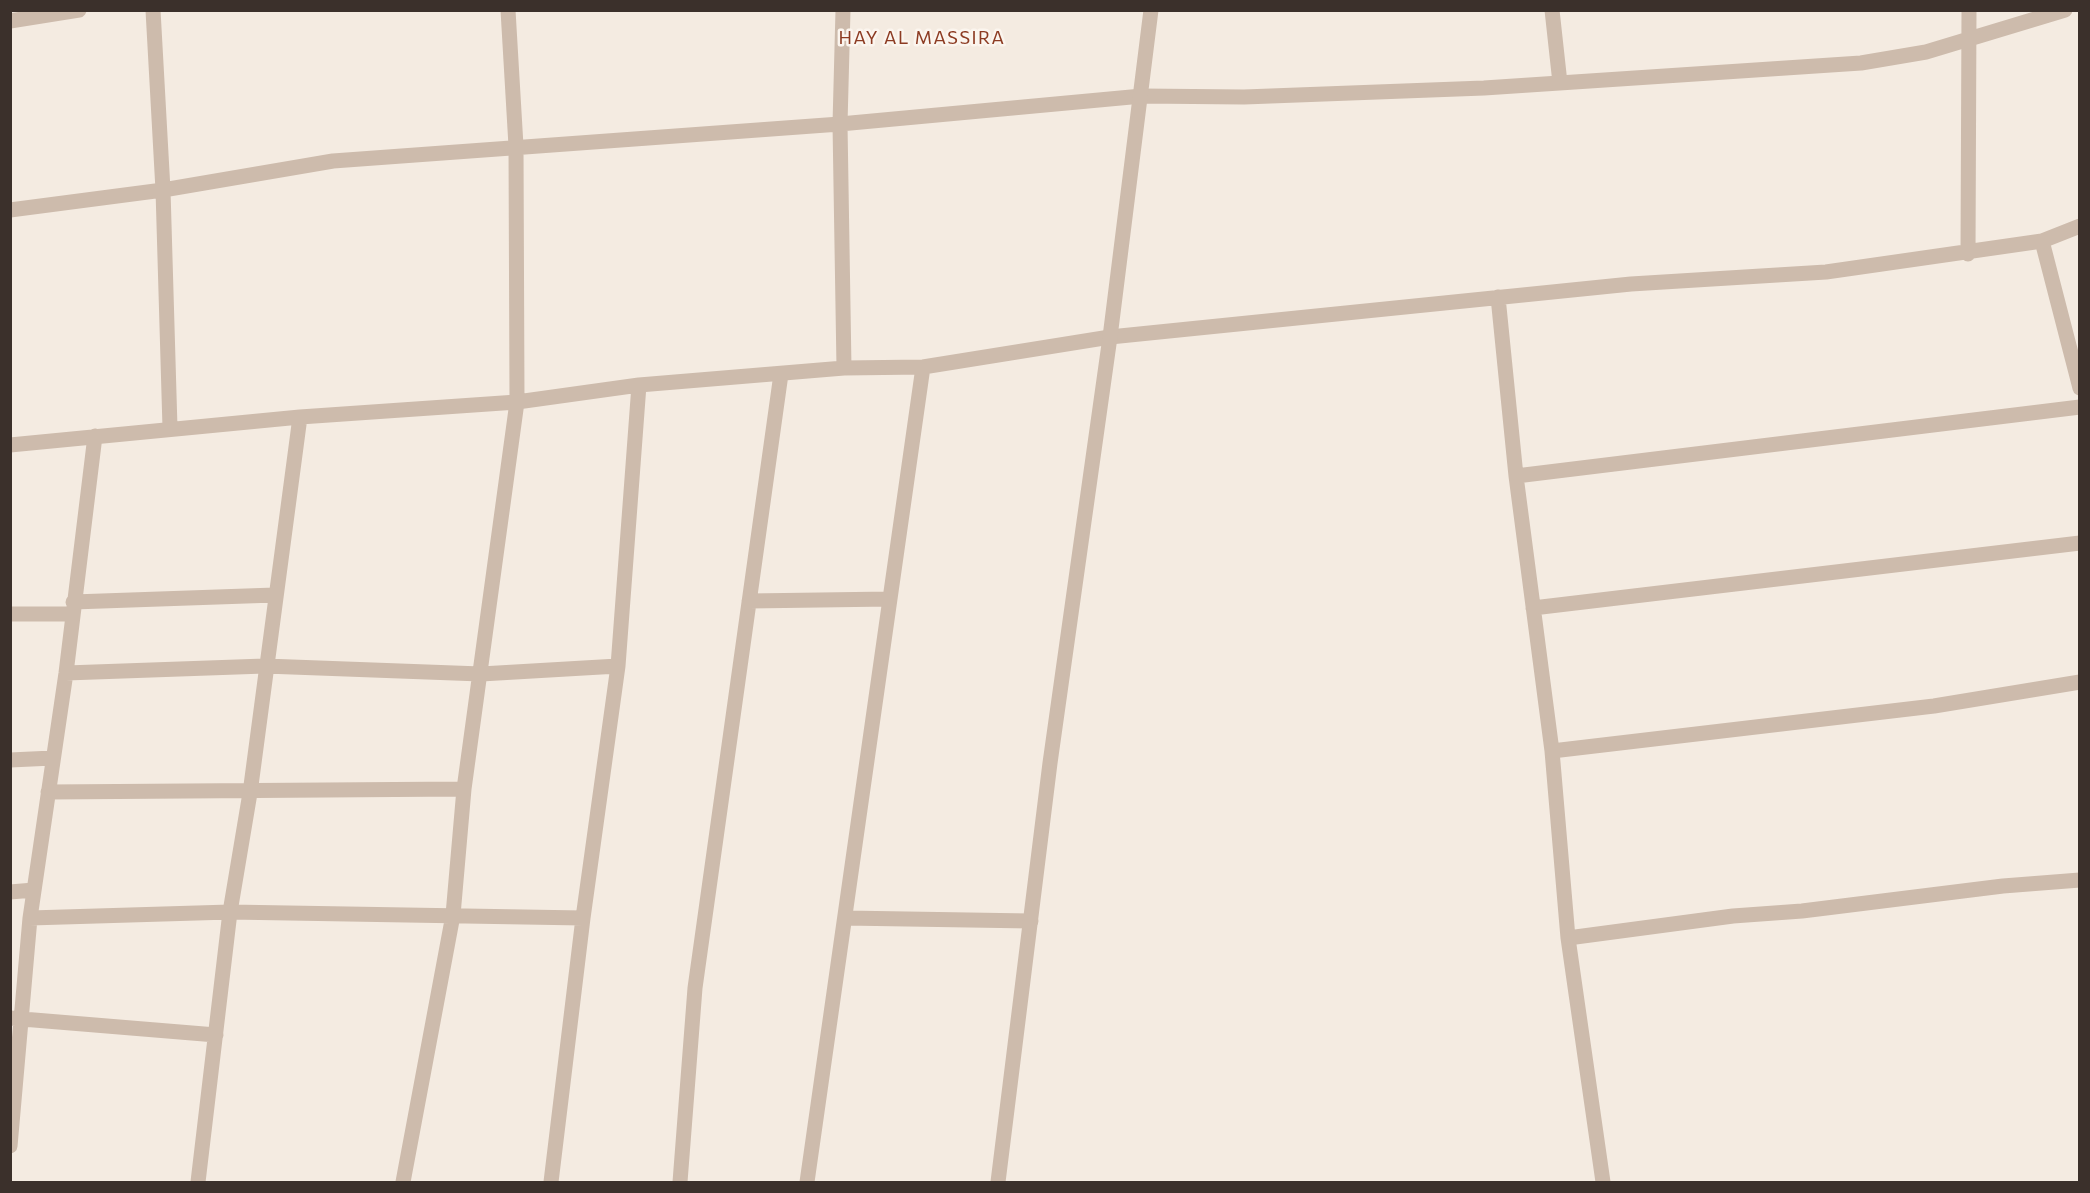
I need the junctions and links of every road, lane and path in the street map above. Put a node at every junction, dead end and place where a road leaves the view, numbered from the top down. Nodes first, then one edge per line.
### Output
1 (79, 10) edge
2 (153, 10) edge
3 (508, 10) edge
4 (843, 10) edge
5 (1151, 10) edge
6 (1552, 10) edge
7 (1969, 10) edge
8 (2065, 10) edge
9 (10, 21) edge
10 (1969, 39) junction
11 (1560, 83) junction
12 (1142, 96) junction
13 (840, 124) junction
14 (516, 146) junction
15 (163, 190) junction
16 (10, 210) edge
17 (2079, 226) edge
18 (2042, 241) junction
19 (1968, 254) junction
20 (1498, 297) junction
21 (1110, 337) junction
22 (923, 366) junction
23 (844, 368) junction
24 (781, 374) junction
25 (639, 385) junction
26 (2079, 388) edge
27 (517, 402) junction
28 (2079, 407) edge
29 (300, 417) junction
30 (170, 428) junction
31 (95, 436) junction
32 (10, 445) edge
33 (1516, 476) junction
34 (2079, 543) edge
35 (275, 595) junction
36 (890, 599) junction
37 (749, 601) junction
38 (73, 608) junction
39 (1533, 608) junction
40 (10, 614) edge
41 (265, 666) junction
42 (618, 666) junction
43 (66, 673) junction
44 (481, 674) junction
45 (2079, 682) edge
46 (1552, 751) junction
47 (53, 758) junction
48 (10, 760) edge
49 (465, 789) junction
50 (48, 792) junction
51 (250, 793) junction
52 (2079, 880) edge
53 (34, 890) junction
54 (10, 892) edge
55 (230, 912) junction
56 (453, 915) junction
57 (30, 918) junction
58 (583, 918) junction
59 (845, 918) junction
60 (1031, 921) junction
61 (1568, 938) junction
62 (16, 1018) edge
63 (216, 1035) junction
64 (10, 1146) edge
65 (198, 1182) edge
66 (403, 1182) edge
67 (551, 1182) edge
68 (680, 1182) edge
69 (807, 1182) edge
70 (998, 1182) edge
71 (1603, 1182) edge

1 - 9 street
2 - 15 street
3 - 14 street
4 - 13 street
5 - 12 street
6 - 11 street
7 - 10 street
8 - 10 street
10 - 11 street
10 - 19 street
11 - 12 street
12 - 13 street
12 - 21 street
13 - 14 street
13 - 23 street
14 - 15 street
14 - 27 street
15 - 16 street
15 - 30 street
17 - 18 street
18 - 19 street
18 - 26 street
19 - 20 street
20 - 21 street
20 - 33 street
21 - 22 street
21 - 60 street
22 - 23 street
22 - 36 street
23 - 24 street
24 - 25 street
24 - 37 street
25 - 27 street
25 - 42 street
27 - 29 street
27 - 44 street
28 - 33 street
29 - 30 street
29 - 35 street
30 - 31 street
31 - 32 street
31 - 38 street
33 - 39 street
34 - 39 street
35 - 38 street
35 - 41 street
36 - 37 street
36 - 59 street
37 - 68 street
38 - 40 street
38 - 43 street
39 - 46 street
41 - 43 street
41 - 44 street
41 - 51 street
42 - 44 street
42 - 58 street
43 - 47 street
44 - 49 street
45 - 46 street
46 - 61 street
47 - 48 street
47 - 50 street
49 - 51 street
49 - 56 street
50 - 51 street
50 - 53 street
51 - 55 street
52 - 61 street
53 - 54 street
53 - 57 street
55 - 56 street
55 - 57 street
55 - 63 street
56 - 58 street
56 - 66 street
57 - 62 street
58 - 67 street
59 - 60 street
59 - 69 street
60 - 70 street
61 - 71 street
62 - 63 street
62 - 64 street
63 - 65 street

